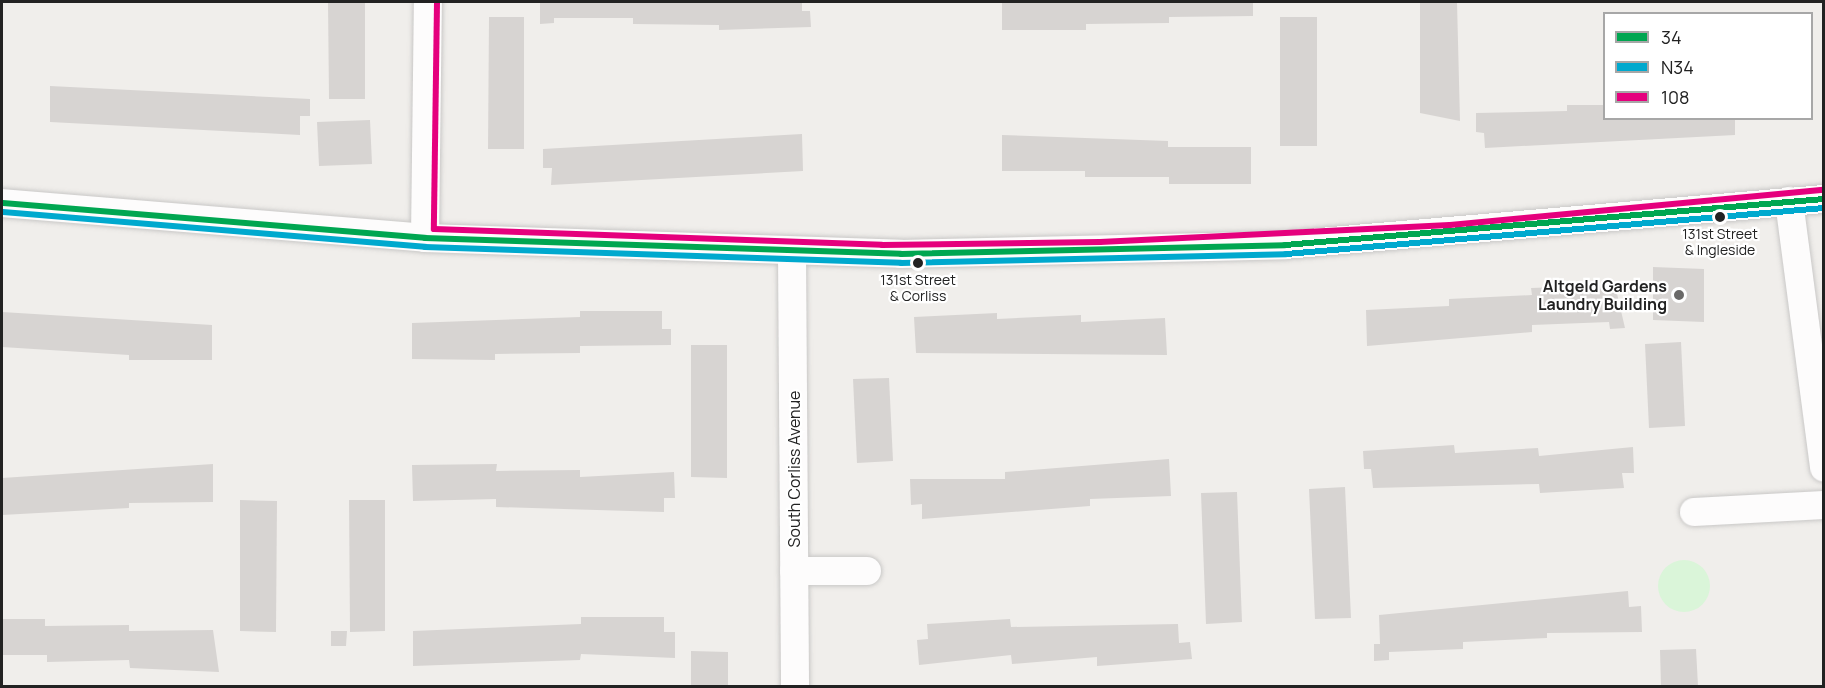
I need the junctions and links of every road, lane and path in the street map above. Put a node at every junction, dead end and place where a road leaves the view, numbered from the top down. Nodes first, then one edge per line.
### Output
1 (428, 2) edge
2 (1824, 199) edge
3 (1789, 201) junction
4 (2, 203) edge
5 (425, 238) junction
6 (792, 252) junction
7 (1824, 468) edge
8 (1824, 505) edge
9 (1694, 512) dead end
10 (794, 571) junction
11 (867, 571) dead end
12 (795, 687) edge

1 - 5 street
2 - 3 street
3 - 6 street
3 - 7 street
4 - 5 street
5 - 6 street
6 - 10 street, South Corliss Avenue
8 - 9 street
10 - 11 street
10 - 12 street, South Corliss Avenue

